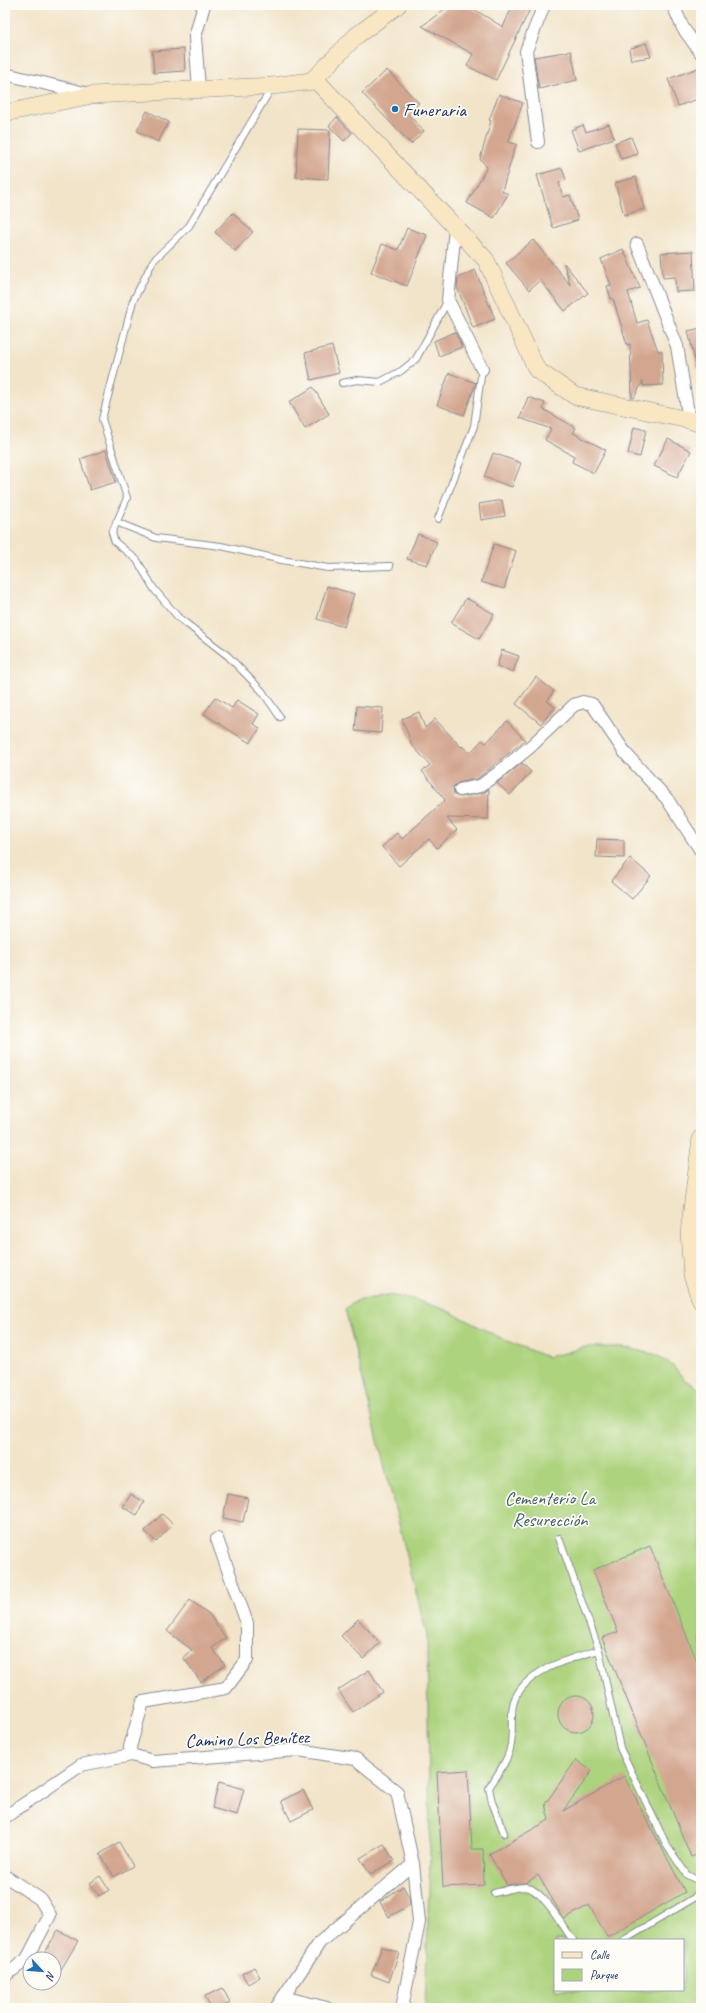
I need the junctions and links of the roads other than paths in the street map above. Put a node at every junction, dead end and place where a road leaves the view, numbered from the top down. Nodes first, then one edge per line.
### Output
1 (204, 5) edge
2 (398, 5) edge
3 (544, 5) edge
4 (673, 5) edge
5 (701, 53) edge
6 (5, 74) edge
7 (314, 78) junction
8 (272, 86) junction
9 (199, 89) junction
10 (92, 95) junction
11 (5, 113) edge
12 (538, 142) dead end
13 (455, 228) junction
14 (637, 244) dead end
15 (448, 300) junction
16 (482, 369) joint
17 (342, 383) dead end
18 (695, 422) edge
19 (438, 519) dead end
20 (116, 522) junction
21 (390, 566) dead end
22 (280, 716) dead end
23 (460, 790) dead end
24 (701, 851) edge
25 (701, 1138) edge
26 (695, 1236) edge
27 (701, 1301) edge
28 (559, 1538) dead end
29 (217, 1539) dead end
30 (599, 1650) junction
31 (131, 1755) junction
32 (5, 1818) edge
33 (504, 1833) dead end
34 (414, 1864) junction
35 (5, 1876) edge
36 (701, 1882) edge
37 (701, 1890) edge
38 (494, 1892) dead end
39 (572, 1939) edge
40 (626, 1939) edge
41 (5, 1976) edge
42 (283, 1997) junction
43 (276, 2008) edge
44 (327, 2008) edge
45 (402, 2008) edge

1 - 9 street
2 - 7 street
3 - 12 street
4 - 5 street
6 - 10 street
7 - 8 street
7 - 13 street
8 - 9 street
8 - 20 lane
9 - 10 street
10 - 11 street
13 - 15 street
13 - 18 street
14 - 18 street
15 - 16 street
15 - 17 lane
16 - 19 lane
20 - 21 lane
20 - 22 lane
23 - 24 street
25 - 26 street
26 - 27 street
28 - 30 lane
29 - 31 street
30 - 33 lane
30 - 36 lane
31 - 32 street, Camino Los Benítez
31 - 34 street, Camino Los Benítez
34 - 42 street
34 - 45 street, Camino Los Benítez
35 - 41 street
37 - 40 lane
38 - 39 lane
42 - 43 street
42 - 44 street

